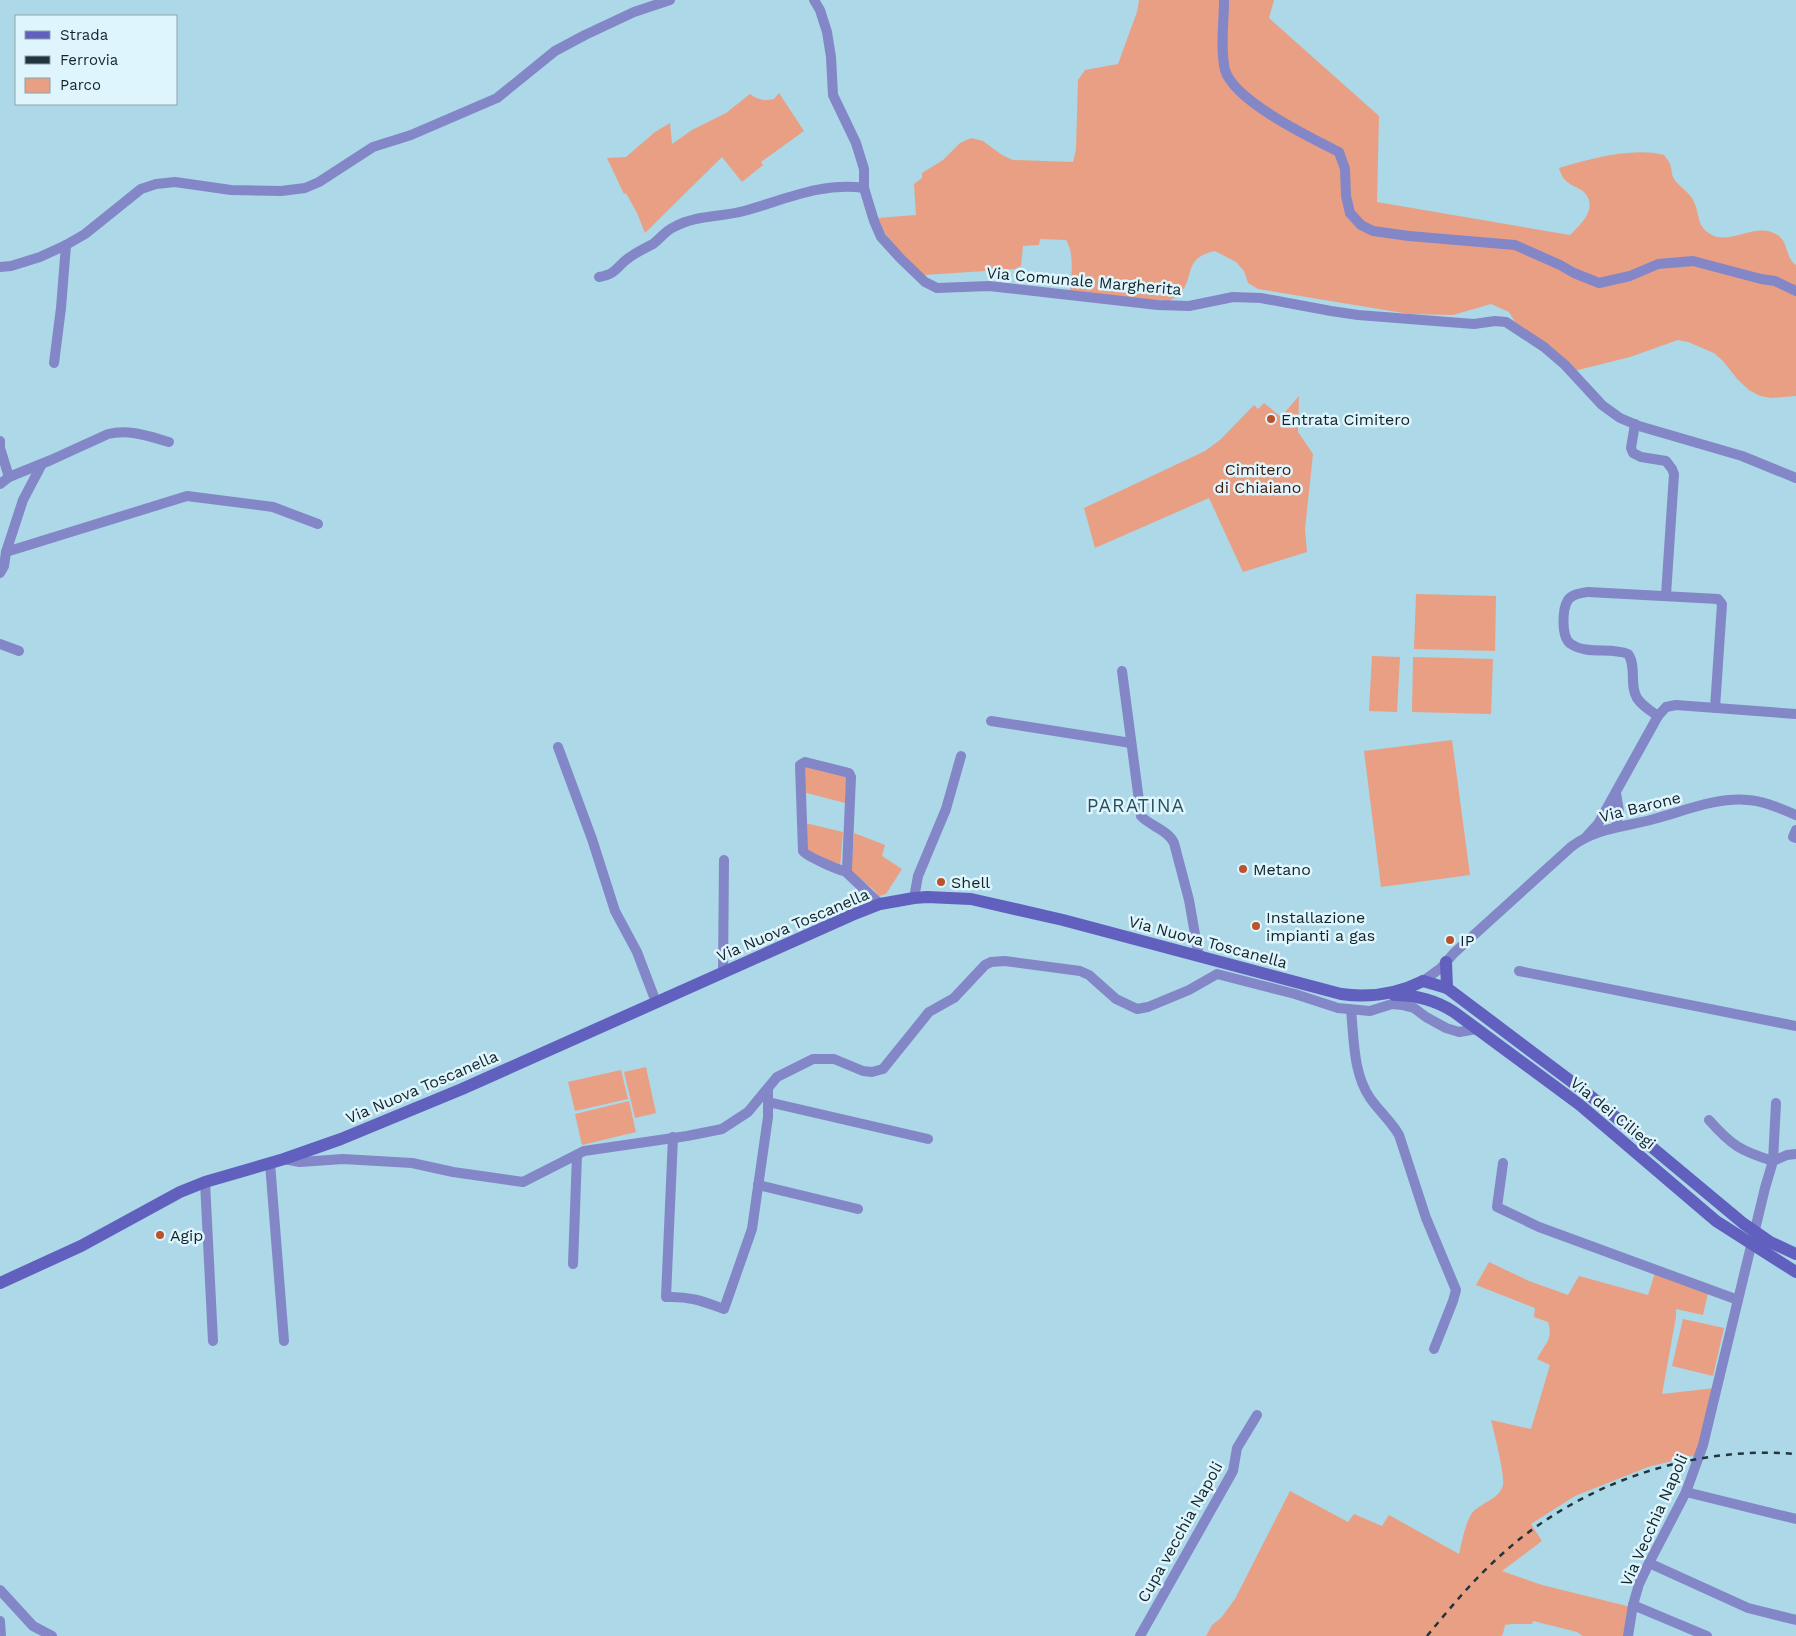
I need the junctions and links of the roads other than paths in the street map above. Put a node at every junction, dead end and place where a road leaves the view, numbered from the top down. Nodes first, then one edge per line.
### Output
1 (670, 0) edge
2 (814, 0) edge
3 (1224, 0) edge
4 (864, 188) junction
5 (66, 245) junction
6 (0, 266) edge
7 (598, 277) dead end
8 (1796, 291) edge
9 (54, 363) dead end
10 (1634, 424) junction
11 (0, 441) edge
12 (169, 442) dead end
13 (42, 464) junction
14 (9, 477) junction
15 (1796, 478) edge
16 (0, 484) edge
17 (318, 524) dead end
18 (6, 552) junction
19 (0, 573) edge
20 (1666, 595) junction
21 (0, 644) edge
22 (19, 650) dead end
23 (1122, 672) dead end
24 (1715, 708) junction
25 (1796, 714) edge
26 (1658, 716) junction
27 (990, 721) dead end
28 (1131, 743) junction
29 (558, 747) dead end
30 (962, 756) dead end
31 (1616, 793) junction
32 (1610, 804) junction
33 (1619, 811) junction
34 (1796, 816) edge
35 (1634, 822) junction
36 (1616, 826) junction
37 (1796, 830) edge
38 (1587, 837) junction
39 (1796, 838) edge
40 (724, 860) dead end
41 (845, 870) junction
42 (914, 898) junction
43 (880, 904) junction
44 (1199, 957) junction
45 (1446, 962) junction
46 (1520, 970) dead end
47 (723, 973) junction
48 (1423, 981) junction
49 (1447, 988) junction
50 (1384, 994) junction
51 (1402, 995) joint
52 (656, 1002) junction
53 (1442, 1005) junction
54 (1351, 1010) junction
55 (1435, 1022) junction
56 (1796, 1026) edge
57 (1477, 1029) junction
58 (768, 1088) junction
59 (768, 1102) junction
60 (1776, 1103) dead end
61 (1709, 1120) dead end
62 (673, 1137) junction
63 (928, 1139) dead end
64 (1796, 1154) edge
65 (577, 1155) junction
66 (284, 1159) junction
67 (1773, 1161) junction
68 (270, 1163) junction
69 (1503, 1163) dead end
70 (205, 1182) junction
71 (758, 1185) junction
72 (858, 1209) dead end
73 (1796, 1254) edge
74 (573, 1264) dead end
75 (1796, 1272) edge
76 (0, 1283) edge
77 (1738, 1300) junction
78 (213, 1341) dead end
79 (284, 1341) dead end
80 (1434, 1349) dead end
81 (1256, 1415) dead end
82 (1686, 1492) junction
83 (1796, 1519) edge
84 (1649, 1563) junction
85 (0, 1590) edge
86 (4, 1599) edge
87 (1633, 1605) junction
88 (1796, 1620) edge
89 (0, 1621) edge
90 (35, 1631) edge
91 (0, 1636) edge
92 (52, 1636) edge
93 (1140, 1636) edge
94 (1628, 1636) edge
95 (1707, 1636) edge

1 - 5 street
2 - 4 street, Via Comunale Margherita
3 - 8 street
4 - 7 street
4 - 10 street, Via Comunale Margherita
5 - 6 street
5 - 9 street
10 - 15 street, Via Comunale Margherita
10 - 20 street
11 - 14 street
12 - 13 street
13 - 14 street
13 - 18 street
14 - 16 street
17 - 18 street
18 - 19 street
20 - 24 street
20 - 26 street
21 - 22 street
23 - 28 street
24 - 25 street
24 - 26 street
26 - 31 street
27 - 28 street
28 - 44 street
29 - 52 street
30 - 42 street
31 - 32 street
31 - 33 street
32 - 36 street
32 - 38 street
33 - 35 street
33 - 36 street
34 - 35 street, Via Barone
35 - 36 street, Via Barone
36 - 38 street, Via Barone
37 - 39 street
38 - 45 street, Via Barone
40 - 47 street
41 - 41 street
41 - 43 street
42 - 43 main road, Via Nuova Toscanella
42 - 44 main road, Via Nuova Toscanella
43 - 47 main road, Via Nuova Toscanella
44 - 50 main road, Via Nuova Toscanella
45 - 48 street, Via Barone
45 - 49 main road
46 - 56 street
47 - 52 main road, Via Nuova Toscanella
48 - 49 main road, Via dei Ciliegi
48 - 50 main road, Via Nuova Toscanella
48 - 53 main road
49 - 73 main road, Via dei Ciliegi
50 - 51 main road, Via Nuova Toscanella
51 - 53 main road, Via dei Ciliegi
52 - 66 main road, Via Nuova Toscanella
53 - 55 street
53 - 57 main road, Via dei Ciliegi
54 - 55 street
54 - 58 street
54 - 80 street
55 - 57 street
57 - 75 main road, Via dei Ciliegi
58 - 59 street
58 - 62 street
59 - 63 street
59 - 71 street
60 - 67 street, Via Vecchia Napoli
61 - 67 street
62 - 65 street
62 - 71 street
64 - 67 street
65 - 66 street
65 - 74 street
66 - 68 main road, Via Nuova Toscanella
67 - 77 street, Via Vecchia Napoli
68 - 70 main road, Via Nuova Toscanella
68 - 79 street
69 - 77 street
70 - 76 main road, Via Nuova Toscanella
70 - 78 street
71 - 72 street
77 - 82 street, Via Vecchia Napoli
81 - 93 street, Cupa vecchia Napoli
82 - 83 street
82 - 84 street, Via Vecchia Napoli
84 - 87 street, Via Vecchia Napoli
84 - 88 street
85 - 86 street
86 - 90 street
87 - 94 street, Via Vecchia Napoli
87 - 95 street
89 - 91 street
90 - 92 street

